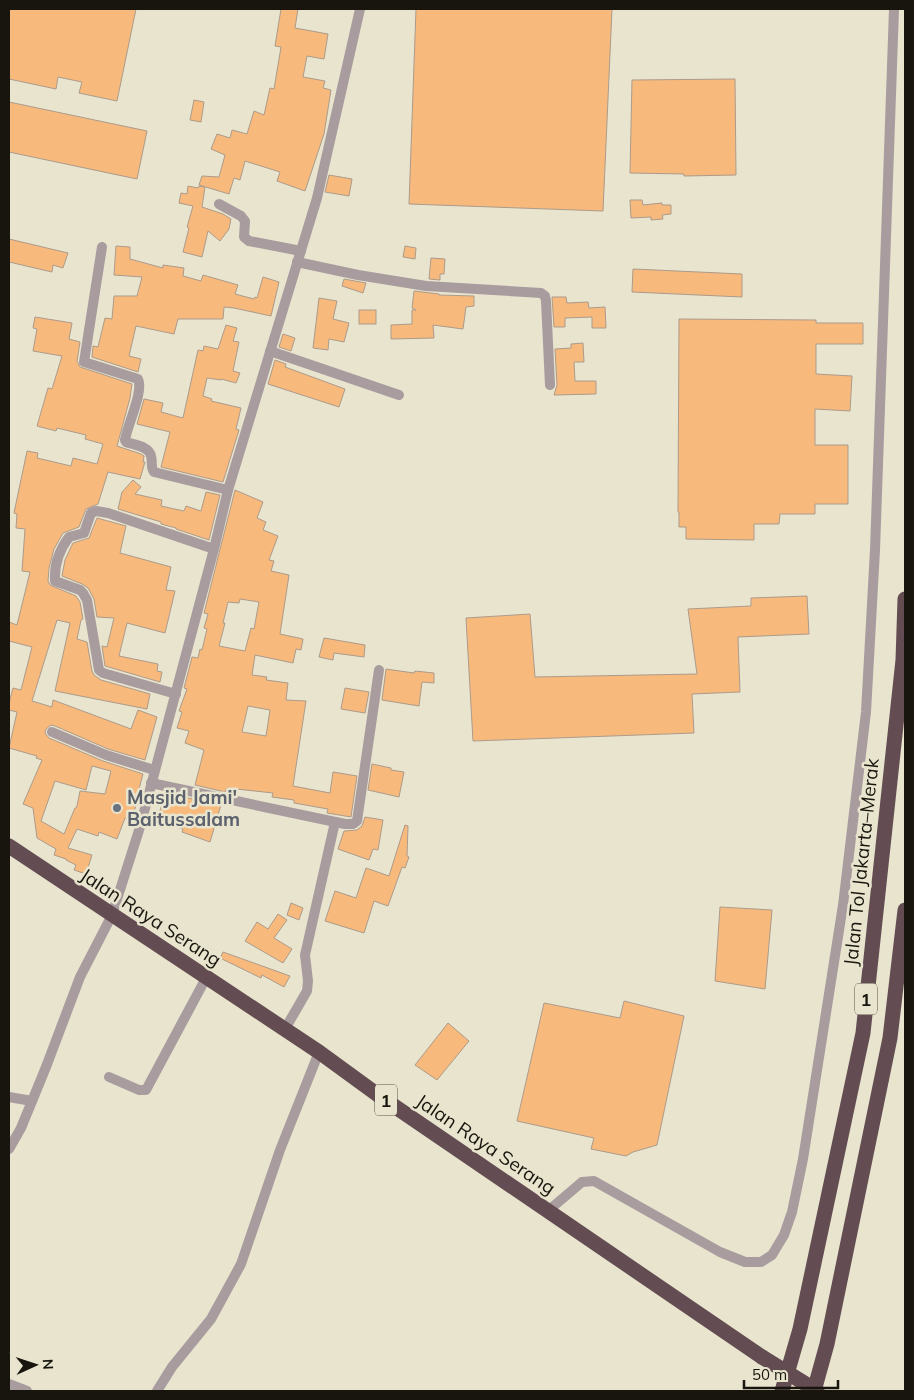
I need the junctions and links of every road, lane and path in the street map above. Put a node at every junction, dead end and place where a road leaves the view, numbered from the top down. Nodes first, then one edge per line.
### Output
1 (360, 9) edge
2 (894, 9) edge
3 (219, 204) dead end
4 (102, 247) dead end
5 (301, 252) junction
6 (298, 262) junction
7 (270, 351) junction
8 (550, 385) dead end
9 (399, 395) dead end
10 (228, 490) junction
11 (214, 549) junction
12 (905, 599) edge
13 (380, 670) dead end
14 (176, 694) junction
15 (52, 732) dead end
16 (154, 770) junction
17 (151, 783) junction
18 (335, 822) junction
19 (9, 846) edge
20 (905, 910) edge
21 (112, 915) junction
22 (206, 978) junction
23 (285, 1029) junction
24 (319, 1052) junction
25 (109, 1077) dead end
26 (9, 1097) edge
27 (32, 1101) junction
28 (9, 1149) edge
29 (549, 1210) junction
30 (9, 1384) edge
31 (27, 1391) edge
32 (157, 1391) edge
33 (782, 1391) edge
34 (815, 1391) edge

1 - 5 street
2 - 29 street
3 - 5 street
4 - 10 street
5 - 6 street
6 - 7 street
6 - 8 street
7 - 9 street
7 - 10 street
10 - 11 street
11 - 14 street
11 - 14 street
12 - 33 highway, Jalan Tol Jakarta–Merak / 1
13 - 18 street
14 - 16 street
15 - 16 street
16 - 17 street
17 - 18 street
17 - 21 street
18 - 23 street
19 - 21 highway, Jalan Raya Serang / 1
20 - 34 highway, 1
21 - 22 highway, Jalan Raya Serang / 1
21 - 27 street
22 - 23 highway, Jalan Raya Serang / 1
22 - 25 street
23 - 24 highway, Jalan Raya Serang / 1
24 - 29 highway, Jalan Raya Serang / 1
24 - 32 street
26 - 27 street
27 - 28 street
29 - 34 highway, Jalan Raya Serang / 1, bridge
30 - 31 street

